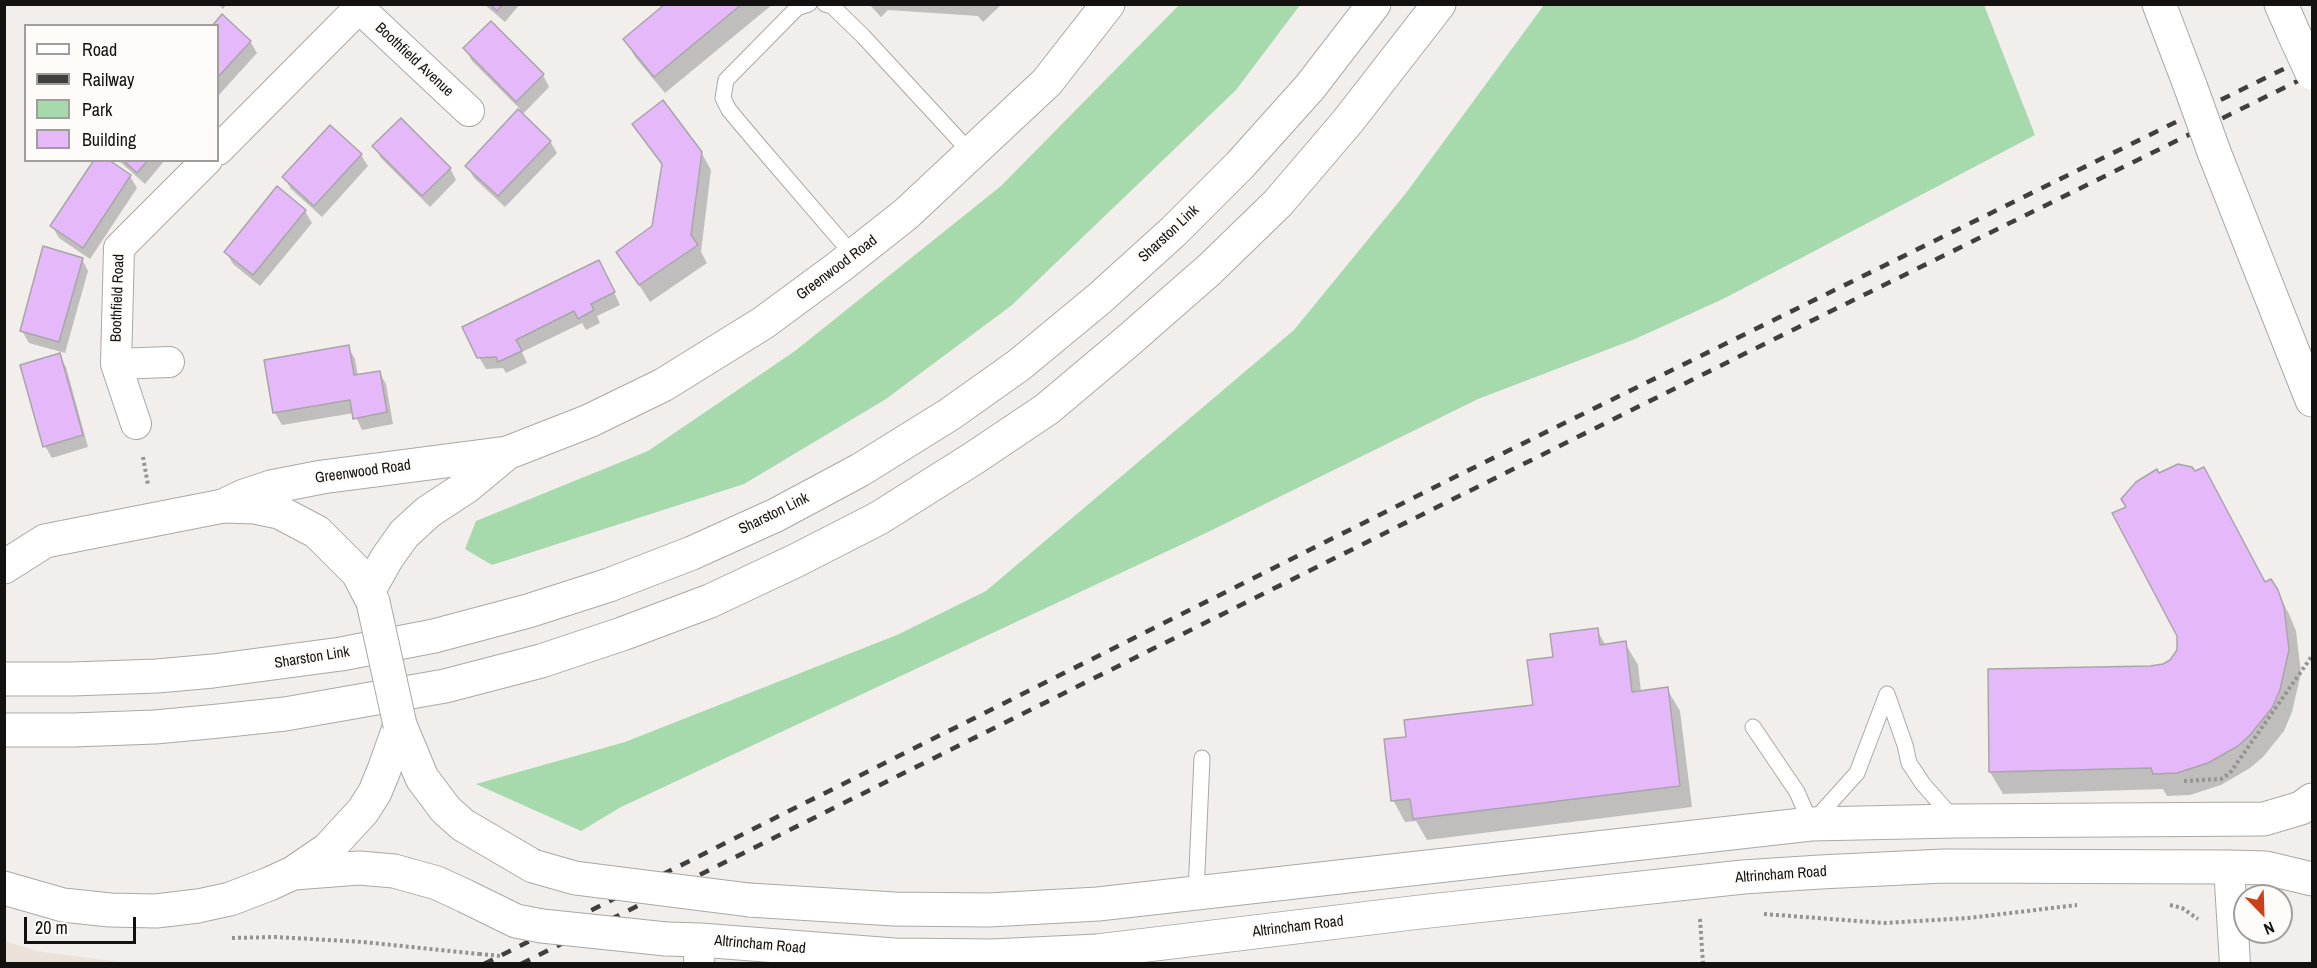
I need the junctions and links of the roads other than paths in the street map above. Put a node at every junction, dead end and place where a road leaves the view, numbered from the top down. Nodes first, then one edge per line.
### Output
1 (808, 4) edge
2 (825, 4) edge
3 (1108, 4) edge
4 (1374, 4) edge
5 (1439, 4) edge
6 (2159, 4) edge
7 (2281, 4) edge
8 (359, 6) edge
9 (2313, 73) edge
10 (469, 111) dead end
11 (219, 149) edge
12 (971, 153) junction
13 (205, 162) edge
14 (854, 255) junction
15 (169, 362) dead end
16 (116, 364) junction
17 (2313, 400) edge
18 (136, 424) road end
19 (507, 453) junction
20 (223, 506) junction
21 (45, 541) junction
22 (4, 546) edge
23 (4, 567) edge
24 (371, 596) junction
25 (4, 679) edge
26 (400, 725) junction
27 (1753, 727) dead end
28 (4, 730) edge
29 (1202, 758) dead end
30 (2313, 800) edge
31 (1955, 821) junction
32 (1811, 824) junction
33 (2229, 867) junction
34 (293, 873) junction
35 (2313, 879) edge
36 (11, 887) edge
37 (1196, 893) junction
38 (699, 952) edge
39 (2235, 963) edge

1 - 14 lane
2 - 12 lane
3 - 12 main road, Greenwood Road
4 - 25 main road, Sharston Link
5 - 28 main road
6 - 17 main road, bridge
7 - 9 main road, bridge
8 - 10 street, Boothfield Avenue
8 - 11 street
12 - 14 main road, Greenwood Road
13 - 16 street, Boothfield Road
14 - 19 main road, Greenwood Road
15 - 16 street, Boothfield Road
16 - 18 street, Boothfield Road
19 - 20 main road, Greenwood Road
19 - 24 main road, Greenwood Road
20 - 21 main road
20 - 24 main road
21 - 22 main road
21 - 23 main road
24 - 26 main road, bridge
26 - 34 main road
26 - 37 main road, bridge
27 - 32 lane
29 - 37 lane
30 - 31 main road
31 - 32 main road
31 - 32 lane
32 - 37 main road
33 - 35 main road, Altrincham Road
33 - 38 main road, Altrincham Road
33 - 39 street
34 - 36 main road
34 - 38 main road, Altrincham Road, bridge

